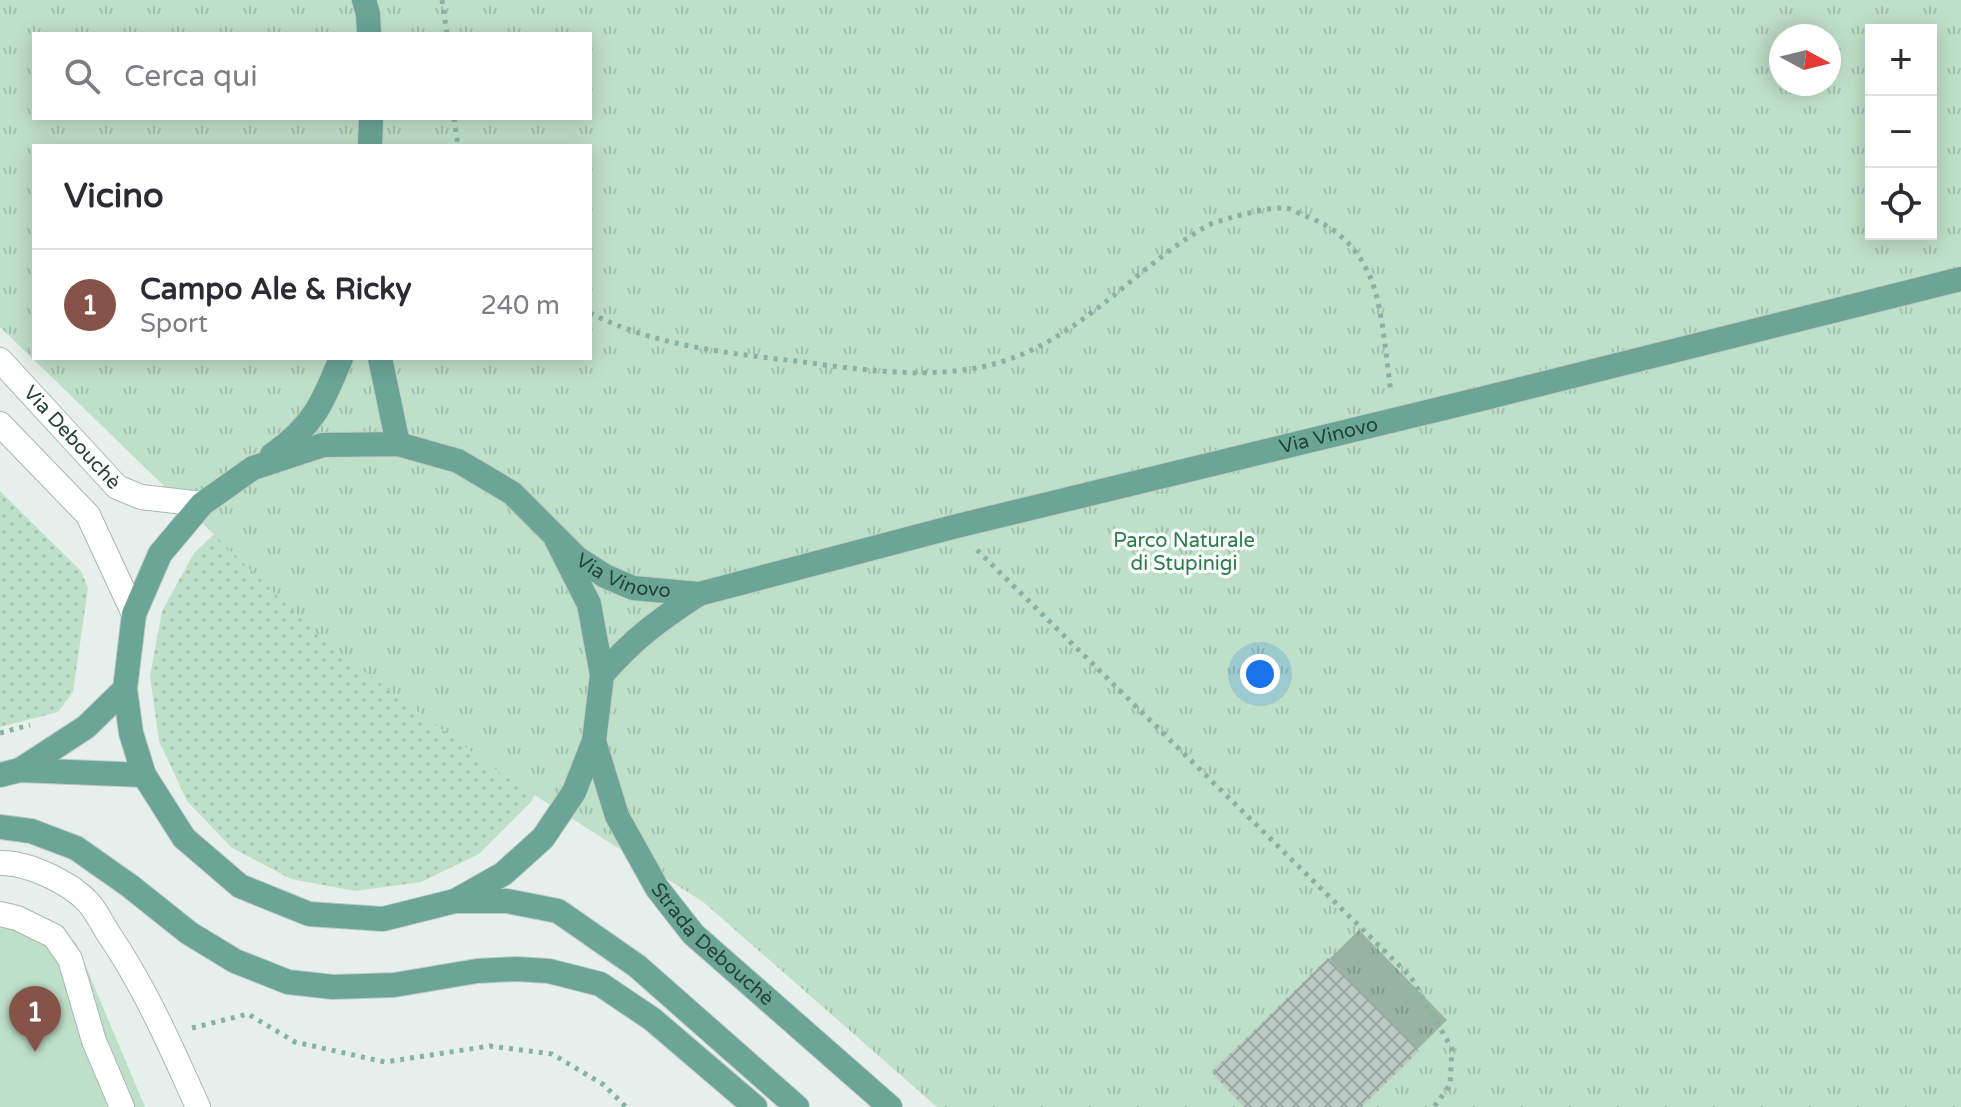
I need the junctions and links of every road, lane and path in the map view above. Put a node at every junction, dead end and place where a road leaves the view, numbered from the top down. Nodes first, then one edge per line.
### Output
1 (364, 0) edge
2 (442, 0) edge
3 (369, 32) edge
4 (447, 32) edge
5 (371, 120) edge
6 (454, 120) edge
7 (370, 144) edge
8 (458, 144) edge
9 (1961, 279) edge
10 (592, 314) edge
11 (0, 360) edge
12 (340, 360) edge
13 (380, 360) edge
14 (1396, 420) junction
15 (0, 424) edge
16 (398, 444) junction
17 (253, 468) junction
18 (202, 504) junction
19 (953, 527) junction
20 (556, 539) junction
21 (699, 594) junction
22 (134, 614) junction
23 (602, 675) junction
24 (125, 689) junction
25 (594, 741) junction
26 (10, 772) edge
27 (144, 775) junction
28 (0, 827) edge
29 (0, 863) edge
30 (455, 901) junction
31 (0, 914) edge
32 (166, 1035) junction
33 (122, 1107) edge
34 (198, 1107) edge
35 (626, 1107) edge
36 (755, 1107) edge
37 (797, 1107) edge
38 (890, 1107) edge
39 (1434, 1107) edge

1 - 3 main road
2 - 4 path
5 - 7 main road
6 - 8 path
9 - 14 main road, Via Vinovo
10 - 14 path
11 - 18 street, Via Debouchè
12 - 17 main road
13 - 16 main road
14 - 19 main road, Via Vinovo
15 - 22 street
16 - 17 main road
16 - 20 main road
17 - 18 main road
18 - 22 main road
19 - 21 main road, Via Vinovo
19 - 39 path
20 - 21 main road, Via Vinovo
20 - 23 main road
21 - 23 main road, Via Vinovo
22 - 24 main road
23 - 25 main road
24 - 26 main road
24 - 27 main road
25 - 30 main road
25 - 38 main road, Strada Debouchè
26 - 27 main road
27 - 30 main road
28 - 36 main road
29 - 32 street
30 - 37 main road
31 - 33 street
32 - 34 street
32 - 35 path

